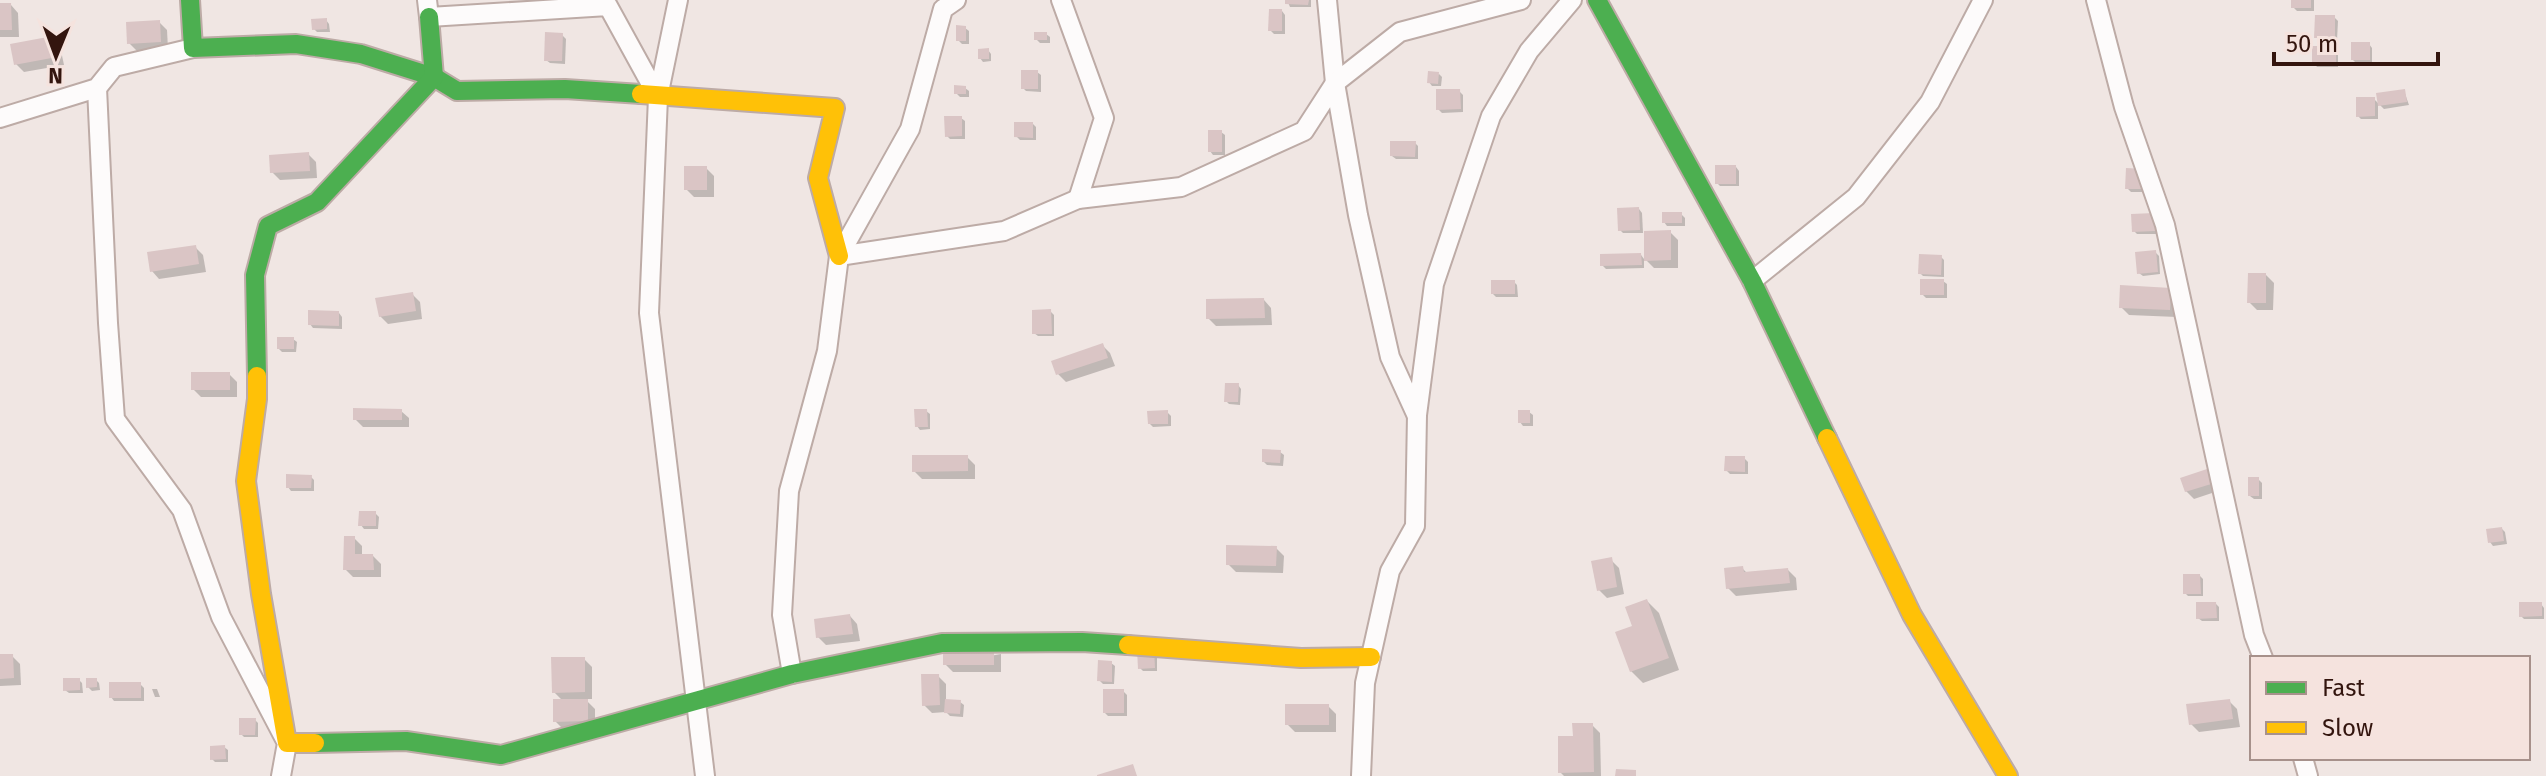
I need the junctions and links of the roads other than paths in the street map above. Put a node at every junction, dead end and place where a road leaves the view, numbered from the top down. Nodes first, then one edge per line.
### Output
1 (190, 0) edge
2 (678, 0) edge
3 (956, 0) edge
4 (1061, 0) edge
5 (1327, 0) edge
6 (1521, 0) edge
7 (1572, 0) edge
8 (1597, 0) edge
9 (1983, 0) edge
10 (2096, 0) edge
11 (428, 9) edge
12 (193, 48) junction
13 (434, 77) junction
14 (1335, 83) junction
15 (97, 88) junction
16 (658, 97) junction
17 (0, 118) edge
18 (1078, 199) junction
19 (839, 256) junction
20 (1752, 281) junction
21 (1417, 415) junction
22 (2262, 656) edge
23 (1371, 657) junction
24 (792, 674) junction
25 (696, 700) junction
26 (287, 743) junction
27 (281, 776) edge
28 (705, 776) edge
29 (1361, 776) edge
30 (2008, 776) edge

1 - 12 street
2 - 16 street
3 - 19 street
4 - 18 street
5 - 14 street
6 - 14 street
7 - 21 street
8 - 20 street
9 - 20 street
10 - 22 street
11 - 13 street
11 - 16 street
12 - 13 street
12 - 15 street
13 - 16 street
13 - 26 street
14 - 18 street
14 - 21 street
15 - 17 street
15 - 26 street
16 - 19 street
16 - 25 street
18 - 19 street
19 - 24 street
20 - 30 street
21 - 23 street
23 - 24 street
23 - 29 street
24 - 25 street
25 - 26 street
25 - 28 street
26 - 27 street

